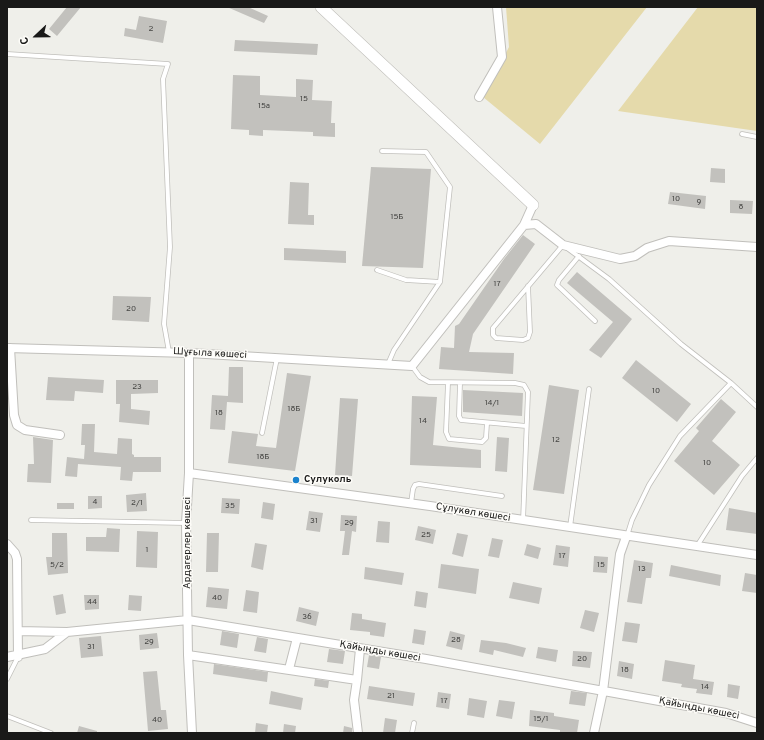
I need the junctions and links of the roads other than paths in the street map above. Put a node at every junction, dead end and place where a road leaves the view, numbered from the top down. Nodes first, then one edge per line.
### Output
1 (321, 7) edge
2 (497, 7) edge
3 (7, 54) edge
4 (479, 97) dead end
5 (742, 134) dead end
6 (757, 137) edge
7 (382, 151) dead end
8 (534, 205) joint
9 (524, 225) junction
10 (563, 245) junction
11 (757, 247) edge
12 (579, 256) junction
13 (377, 270) dead end
14 (440, 282) junction
15 (528, 286) junction
16 (595, 321) dead end
17 (8, 348) edge
18 (169, 352) junction
19 (189, 353) junction
20 (277, 358) junction
21 (388, 364) junction
22 (412, 366) junction
23 (448, 383) junction
24 (460, 383) junction
25 (731, 383) junction
26 (589, 389) dead end
27 (757, 407) edge
28 (487, 423) junction
29 (526, 426) junction
30 (262, 433) dead end
31 (60, 435) dead end
32 (757, 458) edge
33 (189, 473) junction
34 (502, 496) dead end
35 (411, 503) junction
36 (31, 520) dead end
37 (523, 521) junction
38 (186, 523) junction
39 (570, 527) junction
40 (626, 536) junction
41 (7, 544) edge
42 (697, 546) junction
43 (757, 555) edge
44 (188, 620) junction
45 (18, 631) junction
46 (67, 632) junction
47 (297, 638) junction
48 (360, 648) junction
49 (188, 655) junction
50 (18, 656) junction
51 (7, 657) edge
52 (290, 669) junction
53 (7, 679) edge
54 (357, 680) junction
55 (603, 691) junction
56 (7, 716) edge
57 (757, 722) edge
58 (414, 723) dead end
59 (51, 733) edge
60 (192, 733) edge
61 (358, 733) edge
62 (412, 733) edge
63 (594, 733) edge

1 - 8 street
2 - 4 street
3 - 18 lane
5 - 6 lane
7 - 14 lane
8 - 9 street
9 - 10 street
9 - 22 street
10 - 11 street
10 - 12 lane
10 - 15 lane
12 - 16 lane
12 - 25 lane
13 - 14 lane
14 - 21 lane
15 - 15 lane
17 - 18 street, Шұғыла көшесі
17 - 31 street
18 - 19 street, Шұғыла көшесі
19 - 20 street, Шұғыла көшесі
19 - 33 street, Ардагерлер көшесі
20 - 21 street, Шұғыла көшесі
20 - 30 lane
21 - 22 street, Шұғыла көшесі
22 - 23 lane
23 - 24 lane
23 - 28 lane
24 - 28 lane
24 - 29 lane
25 - 27 lane
25 - 40 lane
26 - 39 lane
28 - 29 lane
29 - 37 lane
32 - 42 lane
33 - 35 street, Сұлукөл көшесі
33 - 38 street, Ардагерлер көшесі
34 - 35 lane
35 - 37 street, Сұлукөл көшесі
36 - 38 lane
37 - 39 street, Сұлукөл көшесі
38 - 44 street, Ардагерлер көшесі
39 - 40 street, Сұлукөл көшесі
40 - 42 street, Сұлукөл көшесі
40 - 55 street
41 - 45 street
42 - 43 street, Сұлукөл көшесі
44 - 46 street, Қайыңды көшесі
44 - 47 street, Қайыңды көшесі
44 - 49 street, Ардагерлер көшесі
45 - 46 street, Қайыңды көшесі
45 - 50 street
46 - 50 street
47 - 48 street, Қайыңды көшесі
47 - 52 street
48 - 54 street
48 - 55 street, Қайыңды көшесі
49 - 52 street
49 - 60 street, Ардагерлер көшесі
50 - 51 street
50 - 53 lane
52 - 54 street
54 - 61 street
55 - 57 street, Қайыңды көшесі
55 - 63 street
56 - 59 lane
58 - 62 lane

